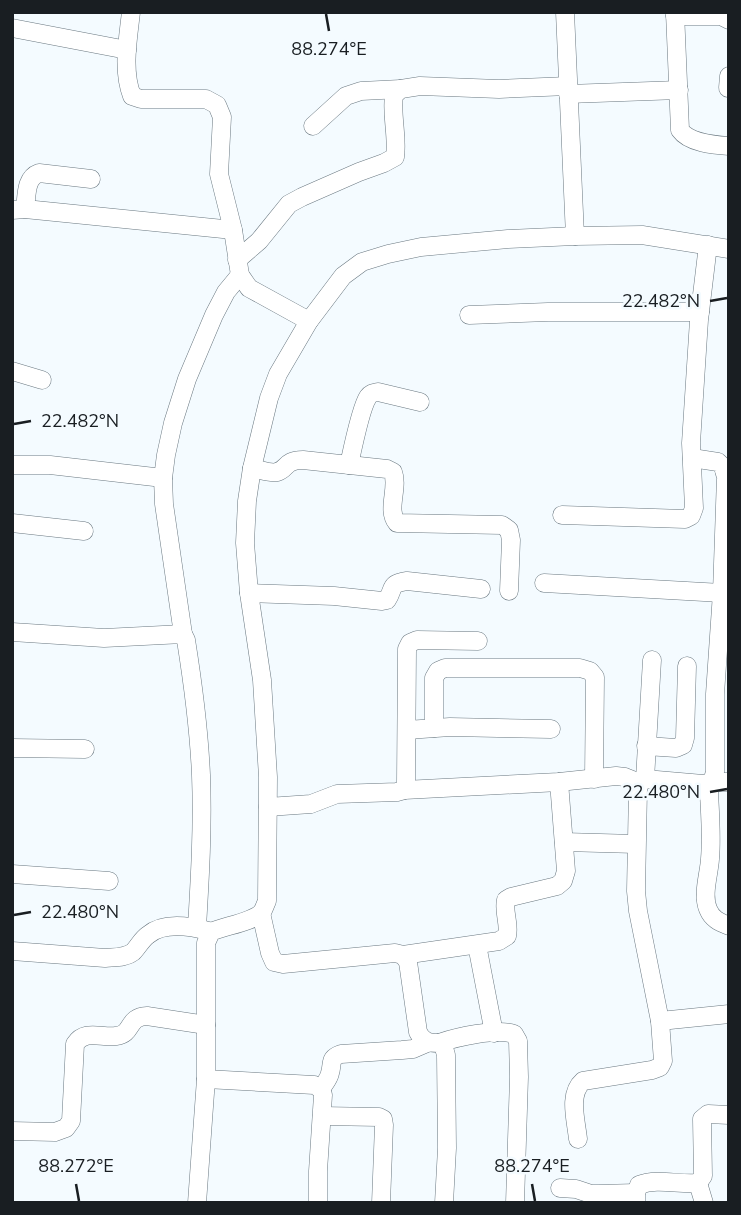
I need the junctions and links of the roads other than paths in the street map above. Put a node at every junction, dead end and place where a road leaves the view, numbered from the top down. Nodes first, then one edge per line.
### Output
1 (131, 12) edge
2 (565, 12) edge
3 (675, 14) edge
4 (729, 20) edge
5 (12, 28) edge
6 (127, 50) junction
7 (729, 76) edge
8 (728, 88) edge
9 (401, 89) junction
10 (568, 90) junction
11 (679, 90) junction
12 (313, 126) dead end
13 (729, 146) edge
14 (91, 179) dead end
15 (19, 209) edge
16 (233, 230) junction
17 (575, 236) junction
18 (708, 245) junction
19 (729, 249) edge
20 (238, 268) junction
21 (700, 312) junction
22 (469, 315) dead end
23 (309, 321) junction
24 (12, 371) edge
25 (42, 380) dead end
26 (420, 402) dead end
27 (692, 458) junction
28 (12, 465) edge
29 (349, 465) junction
30 (252, 468) junction
31 (163, 478) junction
32 (562, 515) dead end
33 (12, 523) edge
34 (84, 531) dead end
35 (544, 583) dead end
36 (481, 589) dead end
37 (509, 591) dead end
38 (249, 593) junction
39 (722, 593) junction
40 (12, 632) edge
41 (183, 634) junction
42 (478, 641) dead end
43 (652, 660) dead end
44 (687, 666) dead end
45 (434, 728) junction
46 (551, 729) dead end
47 (407, 730) junction
48 (646, 746) junction
49 (12, 748) edge
50 (85, 749) dead end
51 (594, 779) junction
52 (642, 781) junction
53 (559, 782) junction
54 (720, 782) edge
55 (404, 790) junction
56 (268, 807) junction
57 (564, 842) junction
58 (636, 844) junction
59 (12, 874) edge
60 (109, 881) dead end
61 (261, 913) junction
62 (729, 926) edge
63 (204, 930) junction
64 (477, 945) junction
65 (12, 951) edge
66 (403, 955) junction
67 (729, 1014) edge
68 (660, 1021) junction
69 (206, 1025) junction
70 (494, 1033) junction
71 (433, 1043) junction
72 (206, 1079) junction
73 (321, 1088) junction
74 (729, 1115) edge
75 (322, 1116) junction
76 (12, 1131) edge
77 (578, 1139) dead end
78 (698, 1183) junction
79 (560, 1188) dead end
80 (636, 1198) edge
81 (197, 1203) edge
82 (318, 1203) edge
83 (381, 1203) edge
84 (444, 1203) edge
85 (514, 1203) edge
86 (704, 1203) edge

1 - 6 street
2 - 10 street
3 - 4 street
3 - 11 street
5 - 6 street
6 - 16 street
7 - 8 street
9 - 10 street
9 - 12 street
9 - 20 street
10 - 11 street
10 - 17 street
11 - 13 street
14 - 15 street
15 - 16 street
16 - 20 street
17 - 18 street
17 - 23 street
18 - 19 street
18 - 21 street
20 - 23 street
20 - 31 street
21 - 22 street
21 - 27 street
23 - 30 street
24 - 25 street
26 - 29 street
27 - 32 street
27 - 39 street
28 - 31 street
29 - 30 street
29 - 37 street
30 - 38 street
31 - 41 street
33 - 34 street
35 - 39 street
36 - 38 street
38 - 56 street
39 - 54 street
40 - 41 street
41 - 63 street
42 - 47 street
43 - 48 street
44 - 48 street
45 - 46 street
45 - 47 street
45 - 51 street
47 - 55 street
48 - 52 street
49 - 50 street
51 - 52 street
51 - 53 street
52 - 54 street
52 - 58 street
53 - 55 street
53 - 57 street
54 - 62 street
55 - 56 street
56 - 61 street
57 - 58 street
57 - 64 street
58 - 68 street
59 - 60 street
61 - 63 street
61 - 66 street
63 - 65 street
63 - 69 street
64 - 66 street
64 - 70 street
66 - 71 street
67 - 68 street
68 - 77 street
69 - 72 street
69 - 76 street
70 - 71 street
70 - 85 street
71 - 73 street
71 - 84 street
72 - 73 street
72 - 81 street
73 - 75 street
74 - 78 street
75 - 82 street
75 - 83 street
78 - 80 street
78 - 86 street
79 - 80 street

